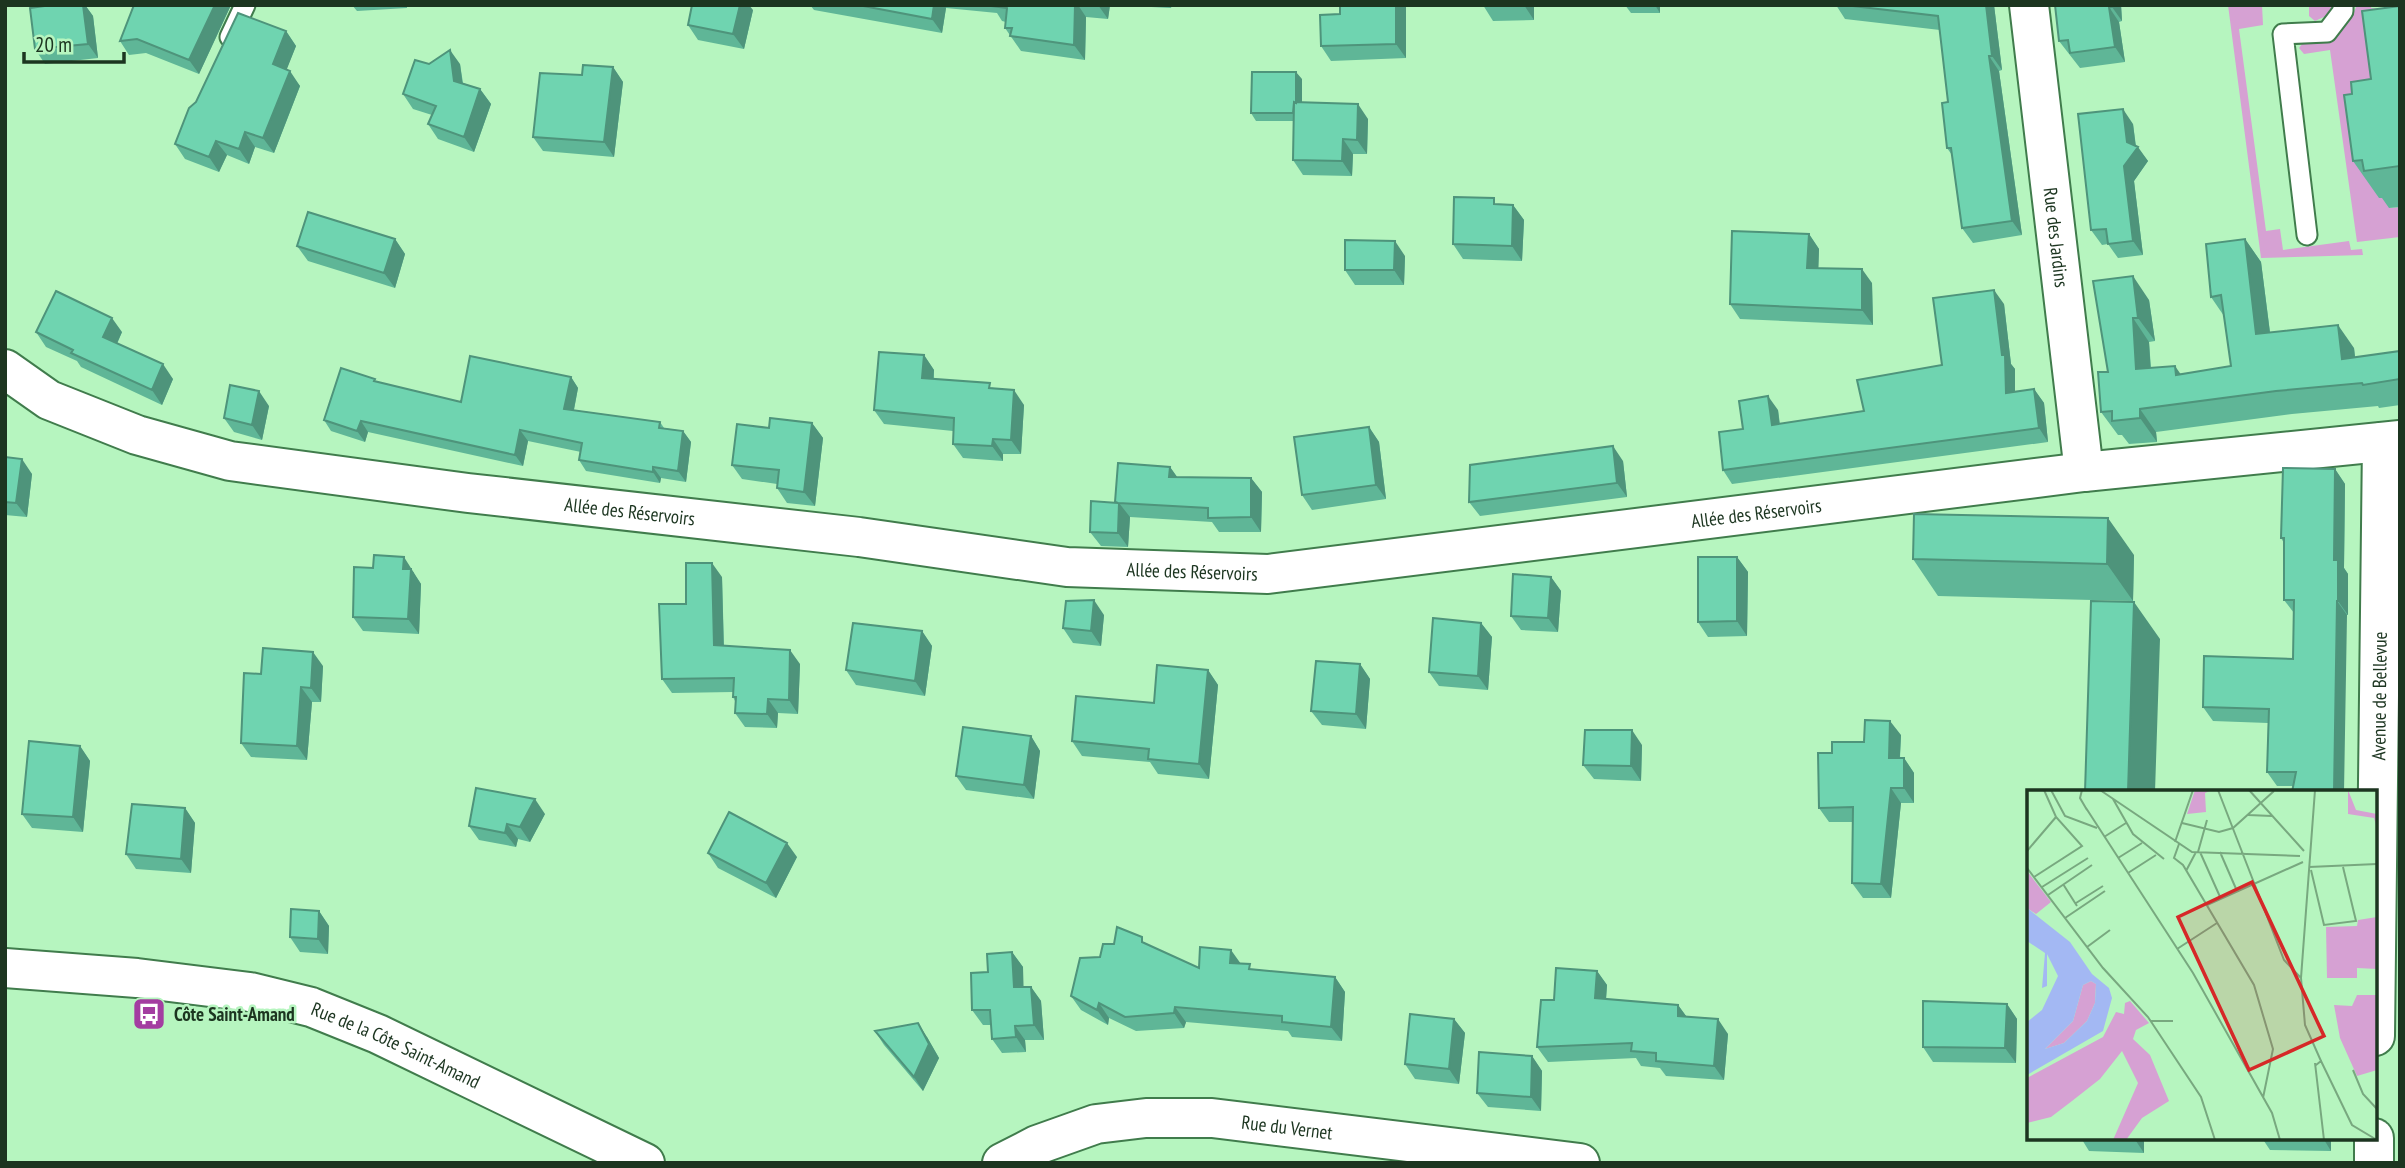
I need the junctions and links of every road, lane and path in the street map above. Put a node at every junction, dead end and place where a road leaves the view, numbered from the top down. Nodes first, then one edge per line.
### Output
1 (244, 5) edge
2 (2029, 5) edge
3 (2343, 5) edge
4 (223, 51) edge
5 (2307, 234) dead end
6 (5, 369) edge
7 (2391, 441) edge
8 (2084, 472) junction
9 (2390, 661) edge
10 (2388, 923) edge
11 (5, 968) edge
12 (2377, 1019) edge
13 (2374, 1140) edge
14 (645, 1163) edge
15 (1002, 1163) edge
16 (1580, 1163) edge
17 (2374, 1163) edge

1 - 4 lane
2 - 8 street, Rue des Jardins
3 - 5 lane
6 - 8 street, Allée des Réservoirs
7 - 8 street, Allée des Réservoirs
7 - 9 street, Avenue de Bellevue
9 - 10 street, Avenue de Bellevue
10 - 12 street, Avenue de Bellevue
11 - 14 street, Rue de la Côte Saint-Amand
13 - 17 street
15 - 16 street, Rue du Vernet

